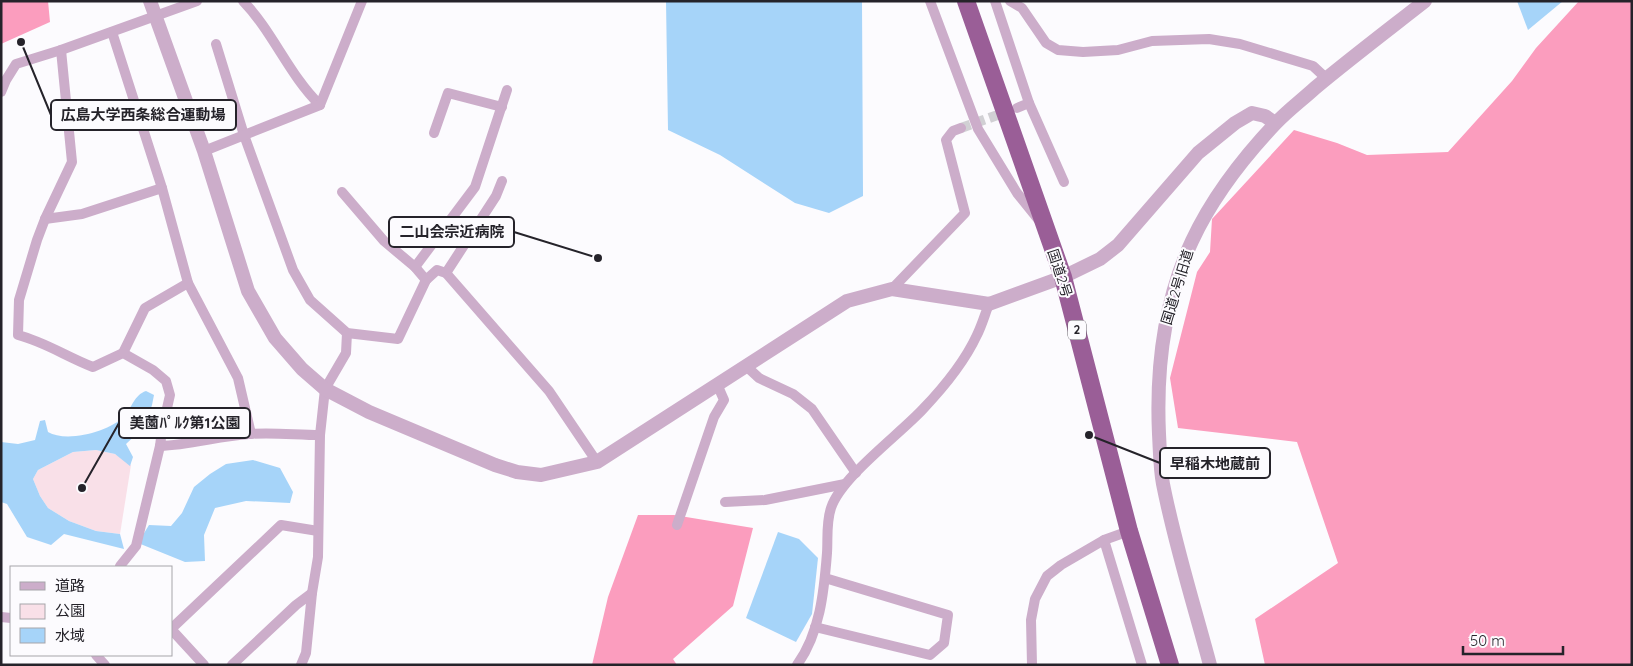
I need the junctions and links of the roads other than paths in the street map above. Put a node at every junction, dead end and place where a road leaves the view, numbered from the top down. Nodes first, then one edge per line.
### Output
1 (150, 1) edge
2 (197, 1) edge
3 (243, 1) edge
4 (362, 1) edge
5 (930, 1) edge
6 (966, 1) edge
7 (995, 1) edge
8 (1010, 1) edge
9 (1425, 1) edge
10 (155, 17) junction
11 (112, 32) junction
12 (216, 44) dead end
13 (61, 50) junction
14 (1327, 78) junction
15 (507, 90) dead end
16 (1, 92) edge
17 (1029, 103) junction
18 (320, 105) junction
19 (502, 107) junction
20 (1017, 108) tunnel mouth
21 (1275, 123) junction
22 (962, 128) tunnel mouth
23 (434, 132) dead end
24 (244, 135) junction
25 (204, 151) junction
26 (502, 181) dead end
27 (1064, 182) dead end
28 (162, 188) junction
29 (342, 192) dead end
30 (45, 219) junction
31 (1045, 227) junction
32 (415, 267) junction
33 (446, 272) junction
34 (1063, 277) junction
35 (426, 280) junction
36 (188, 283) junction
37 (892, 289) junction
38 (989, 304) junction
39 (347, 333) junction
40 (123, 353) junction
41 (746, 366) junction
42 (718, 384) junction
43 (325, 389) junction
44 (252, 434) junction
45 (320, 435) junction
46 (160, 446) junction
47 (597, 462) junction
48 (856, 474) junction
49 (844, 484) junction
50 (725, 502) dead end
51 (677, 525) dead end
52 (318, 531) junction
53 (1128, 531) junction
54 (1104, 540) junction
55 (121, 566) edge
56 (825, 578) junction
57 (312, 593) junction
58 (815, 627) junction
59 (172, 628) edge
60 (172, 630) edge
61 (204, 665) edge
62 (232, 665) edge
63 (301, 665) edge
64 (797, 665) edge
65 (1032, 665) edge
66 (1142, 665) edge
67 (1170, 665) edge
68 (1210, 665) edge

1 - 10 street
2 - 10 street
3 - 18 street
4 - 18 street
5 - 31 street
6 - 31 highway, 国道2号 / 2
7 - 17 street
8 - 14 street
9 - 14 street, 国道2号旧道
10 - 11 street
10 - 25 street
11 - 13 street
11 - 28 street
12 - 24 street
13 - 16 street
13 - 30 street
14 - 21 street, 国道2号旧道
15 - 19 street
17 - 20 street
17 - 27 street
18 - 24 street
19 - 23 street
19 - 32 street
21 - 34 street
21 - 68 street, 国道2号旧道
22 - 37 street
24 - 25 street
24 - 39 street
25 - 43 street
26 - 33 street
28 - 30 street
28 - 36 street
29 - 32 street
30 - 40 street
31 - 34 highway, 国道2号 / 2
32 - 35 street
33 - 35 street
33 - 47 street
34 - 38 street
34 - 53 highway, 国道2号 / 2
35 - 39 street
36 - 40 street
36 - 44 street
37 - 38 street
37 - 41 street
38 - 48 street
39 - 43 street
40 - 46 street
41 - 42 street
41 - 48 street
42 - 47 street
42 - 51 street
43 - 45 street
43 - 47 street
44 - 45 street
44 - 46 street
45 - 52 street
46 - 55 street
48 - 49 street
49 - 50 street
49 - 56 street
52 - 57 street
52 - 59 street
53 - 54 street
53 - 67 highway, 国道2号 / 2
54 - 65 street
54 - 66 street
56 - 58 street
56 - 58 street
57 - 62 street
57 - 63 street
58 - 64 street
60 - 61 street

